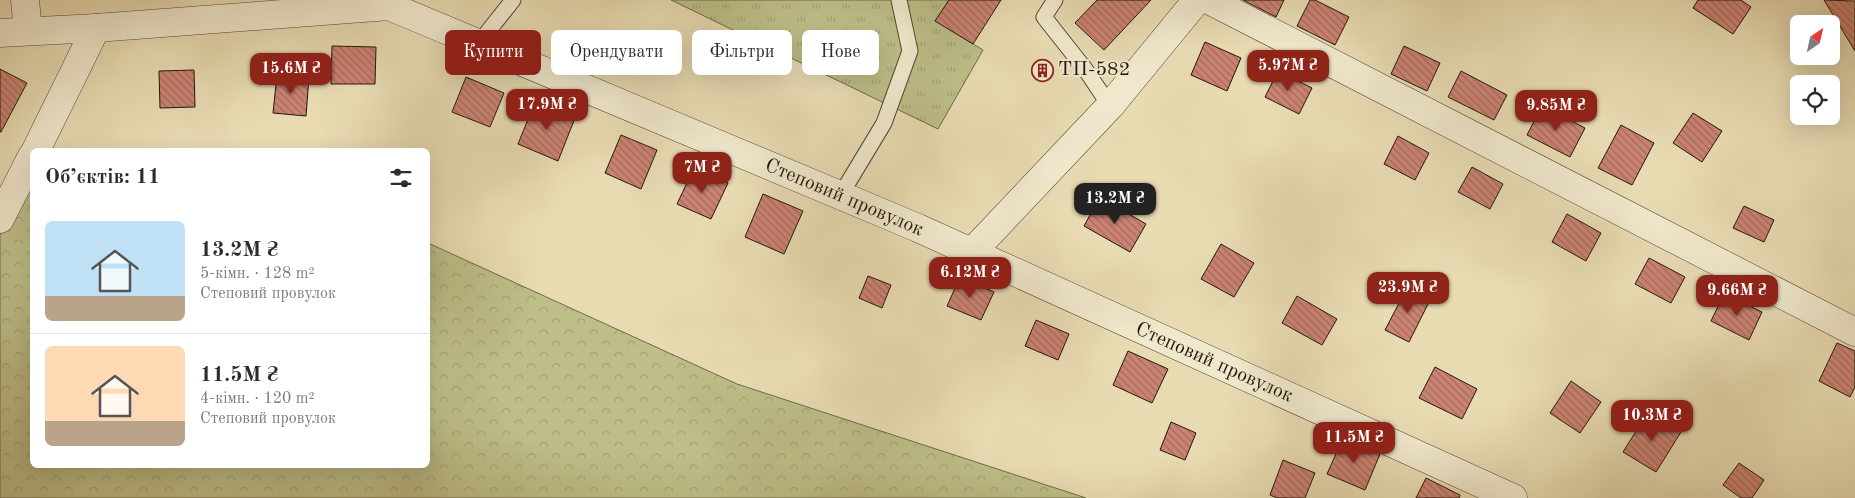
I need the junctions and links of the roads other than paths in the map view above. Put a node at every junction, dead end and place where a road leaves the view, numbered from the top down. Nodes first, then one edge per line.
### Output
1 (24, 0) edge
2 (513, 0) edge
3 (899, 0) edge
4 (1055, 0) edge
5 (1197, 0) edge
6 (1208, 0) edge
7 (96, 28) junction
8 (445, 30) edge
9 (489, 30) edge
10 (28, 31) junction
11 (0, 33) edge
12 (541, 70) edge
13 (1110, 106) junction
14 (37, 148) edge
15 (30, 160) edge
16 (840, 196) junction
17 (0, 219) edge
18 (971, 253) junction
19 (1855, 332) edge
20 (1513, 498) edge

1 - 10 street
2 - 9 lane
3 - 16 lane
4 - 13 lane
5 - 13 street
6 - 19 street
7 - 8 street, Степовий провулок
7 - 10 street, Степовий провулок
7 - 14 street
10 - 11 street, Степовий провулок
12 - 16 street, Степовий провулок
13 - 18 street
15 - 17 street
16 - 18 street, Степовий провулок
18 - 20 street, Степовий провулок

